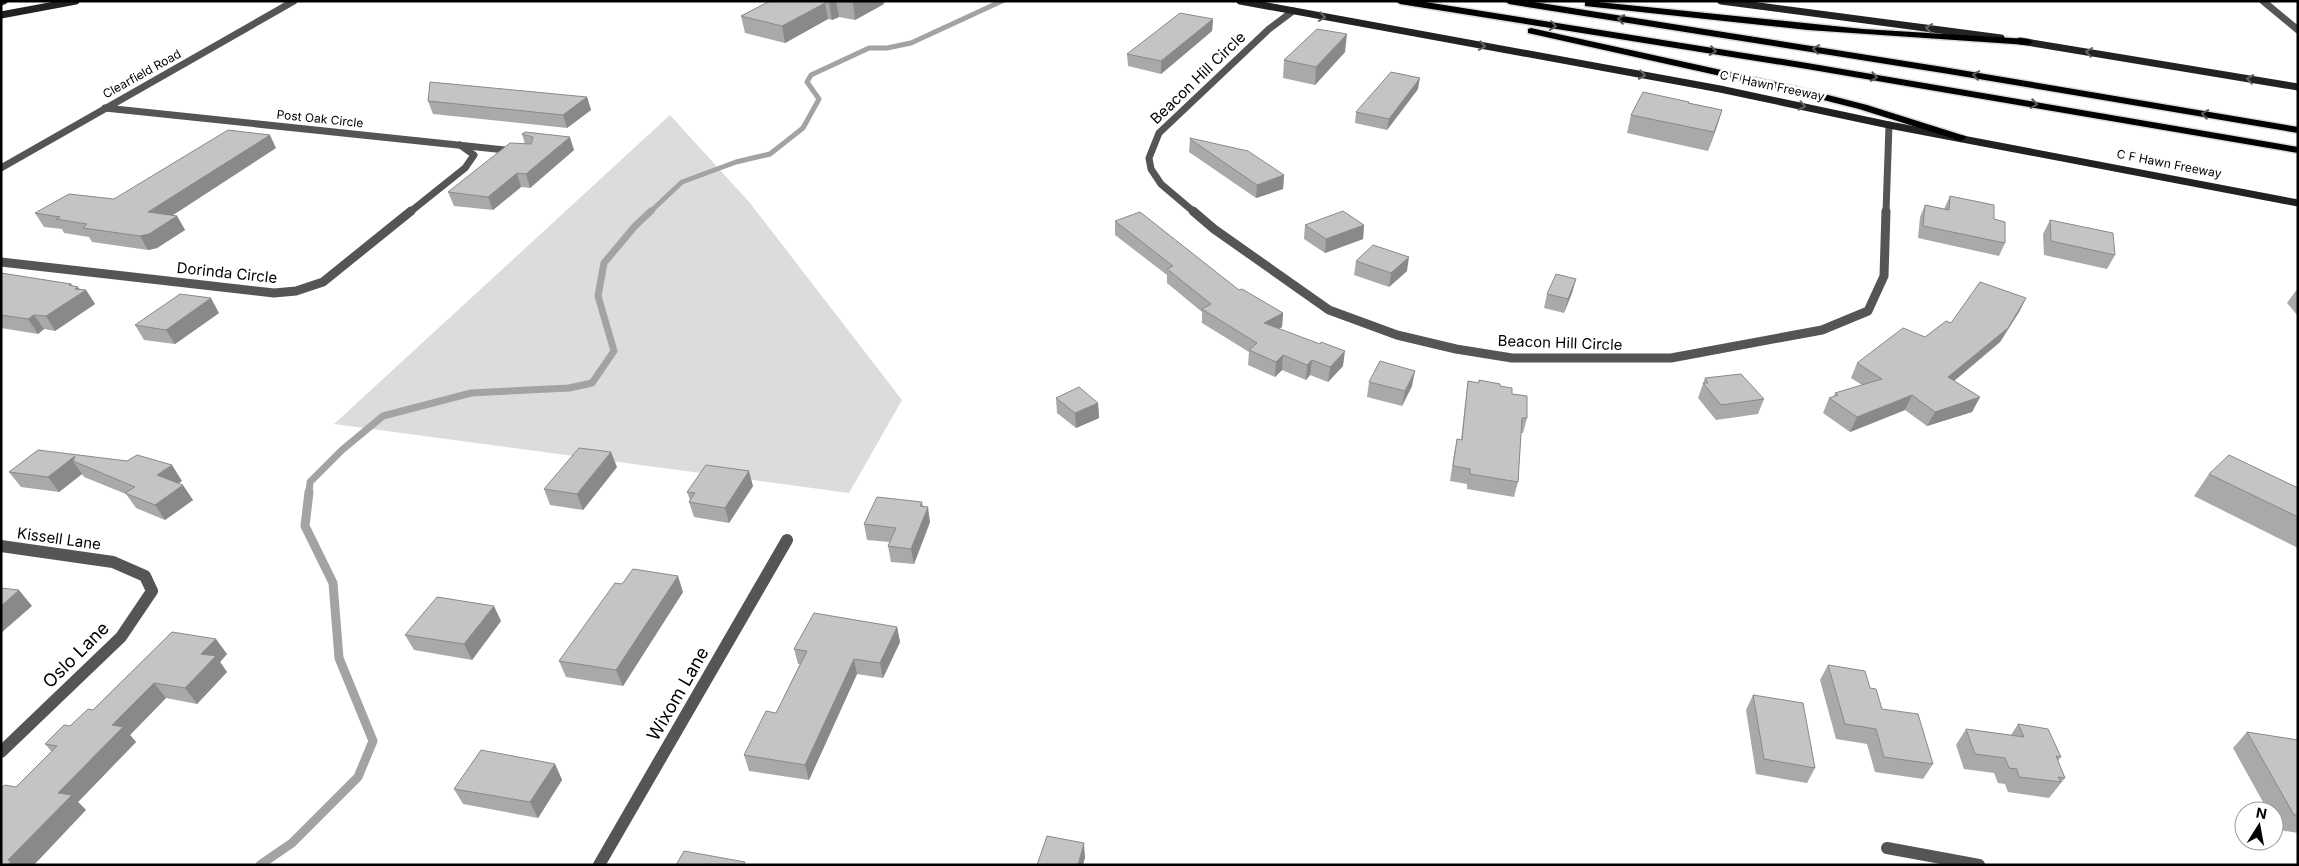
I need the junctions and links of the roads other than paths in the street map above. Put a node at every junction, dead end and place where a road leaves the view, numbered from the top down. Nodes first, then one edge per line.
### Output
1 (76, 1) edge
2 (294, 1) edge
3 (1240, 1) edge
4 (1400, 1) edge
5 (1509, 1) edge
6 (1569, 1) edge
7 (1722, 1) edge
8 (2264, 1) edge
9 (1453, 10) junction
10 (1294, 11) junction
11 (1, 15) edge
12 (2298, 30) edge
13 (2028, 42) junction
14 (2298, 87) edge
15 (105, 108) junction
16 (1889, 124) junction
17 (2298, 130) edge
18 (1960, 138) junction
19 (460, 145) junction
20 (2298, 150) edge
21 (524, 152) edge
22 (1, 168) edge
23 (2298, 203) edge
24 (1, 262) edge
25 (787, 540) dead end
26 (1, 546) edge
27 (113, 562) joint
28 (1, 752) edge
29 (1888, 848) dead end
30 (599, 865) edge
31 (1979, 865) edge

1 - 11 main road
2 - 15 street, Clearfield Road
3 - 10 main road, C F Hawn Freeway
4 - 9 highway, C F Hawn Freeway
17 -> 5 highway
6 - 13 highway
13 -> 7 main road
8 - 12 street
9 - 18 highway
9 -> 20 highway, C F Hawn Freeway
10 -> 16 main road, C F Hawn Freeway
10 - 16 street, Beacon Hill Circle
14 -> 13 main road
15 - 19 street, Post Oak Circle
15 - 22 street, Clearfield Road
16 - 18 main road, C F Hawn Freeway
18 - 23 main road, C F Hawn Freeway
19 - 21 street, Post Oak Circle
19 - 24 street, Dorinda Circle
25 - 30 street, Wixom Lane
26 - 27 street, Kissell Lane
27 - 28 street, Oslo Lane
29 - 31 street

